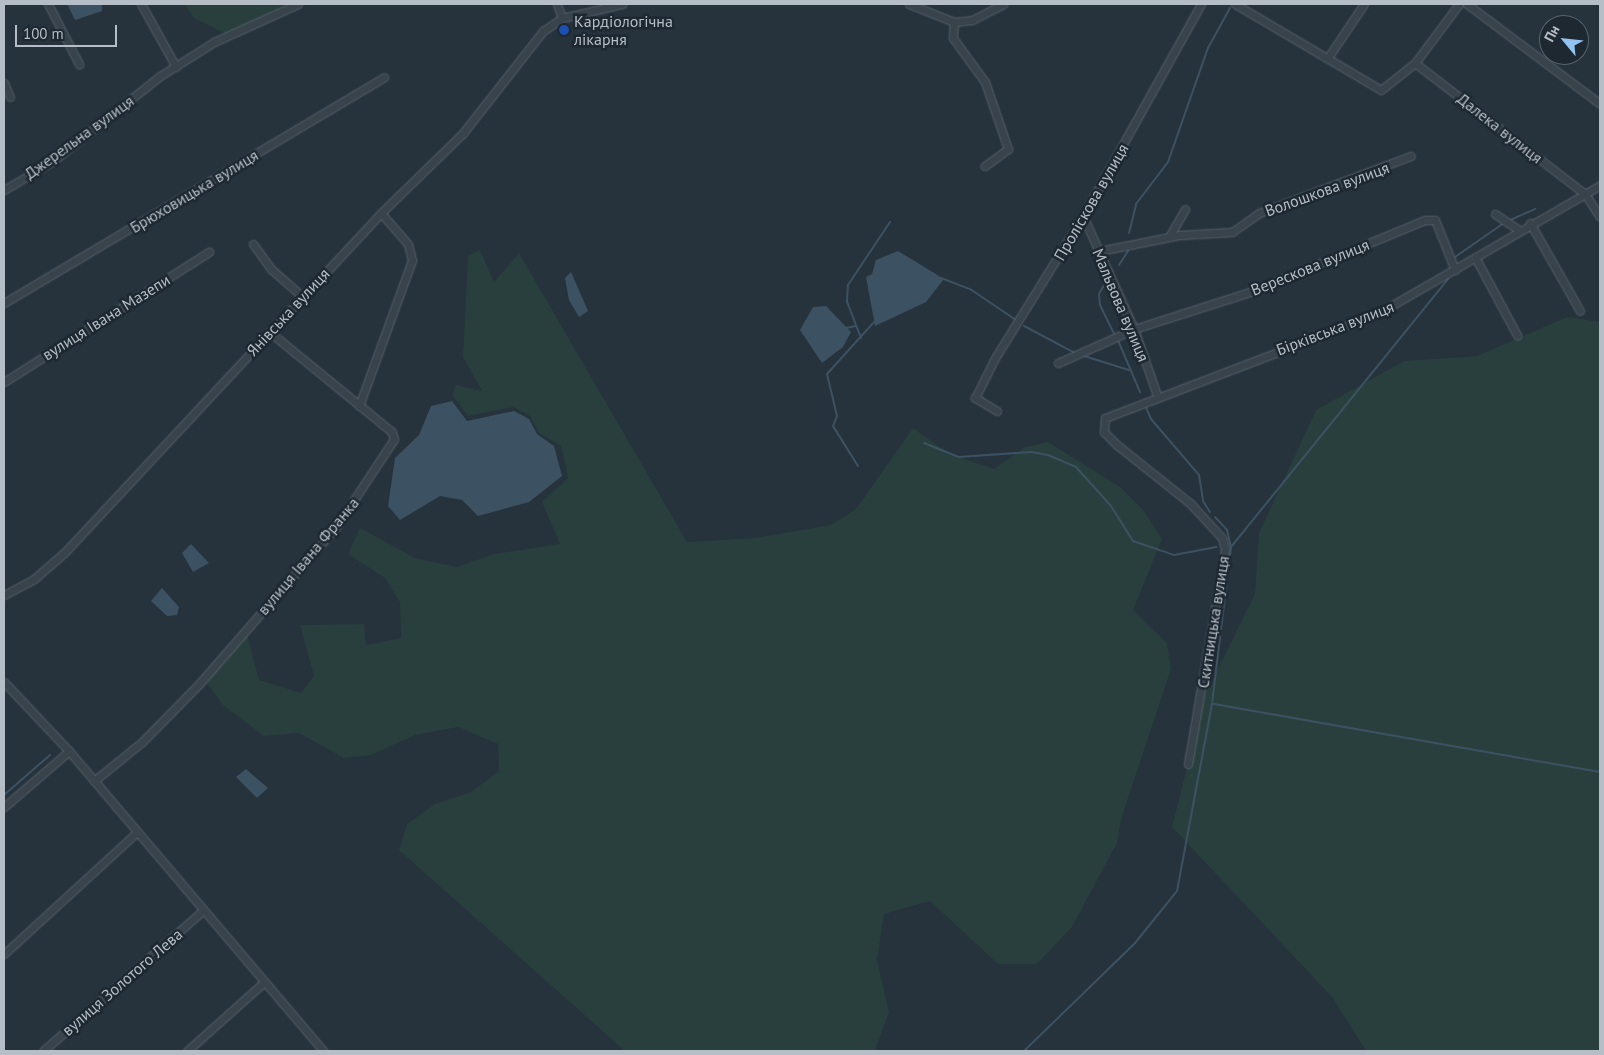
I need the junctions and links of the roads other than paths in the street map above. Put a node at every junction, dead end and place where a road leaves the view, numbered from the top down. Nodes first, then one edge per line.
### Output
1 (48, 4) edge
2 (141, 4) edge
3 (298, 4) edge
4 (557, 4) edge
5 (622, 4) edge
6 (908, 4) edge
7 (1003, 4) edge
8 (1201, 4) edge
9 (1235, 4) edge
10 (1364, 4) edge
11 (1460, 4) edge
12 (1467, 4) edge
13 (562, 18) junction
14 (954, 22) junction
15 (1329, 56) junction
16 (1415, 63) junction
17 (79, 64) dead end
18 (176, 67) junction
19 (384, 77) dead end
20 (4, 83) edge
21 (10, 97) dead end
22 (1600, 104) edge
23 (1411, 156) dead end
24 (985, 166) dead end
25 (1600, 185) edge
26 (4, 190) edge
27 (1584, 194) junction
28 (1185, 209) dead end
29 (381, 213) junction
30 (1494, 214) dead end
31 (1083, 216) junction
32 (1600, 217) edge
33 (1530, 223) junction
34 (1519, 230) junction
35 (1168, 237) junction
36 (253, 244) dead end
37 (1099, 251) junction
38 (209, 252) dead end
39 (1475, 258) junction
40 (1454, 270) junction
41 (303, 297) junction
42 (4, 303) edge
43 (1580, 311) dead end
44 (1134, 329) junction
45 (270, 332) junction
46 (1518, 335) dead end
47 (1058, 363) dead end
48 (4, 382) edge
49 (1157, 395) junction
50 (359, 406) junction
51 (997, 411) dead end
52 (1108, 415) joint
53 (4, 596) edge
54 (4, 682) edge
55 (10, 689) junction
56 (4, 694) edge
57 (69, 751) junction
58 (1188, 764) dead end
59 (94, 781) junction
60 (4, 807) edge
61 (135, 834) junction
62 (201, 912) junction
63 (4, 954) edge
64 (263, 983) junction
65 (43, 1051) edge
66 (187, 1051) edge
67 (323, 1051) edge

1 - 17 street
2 - 18 street
3 - 18 street, Джерельна вулиця
4 - 13 street
5 - 13 street
6 - 14 street
7 - 14 street
8 - 31 street, Проліскова вулиця
9 - 15 street
10 - 15 street
11 - 16 street
12 - 22 street
13 - 29 street, Янівська вулиця
14 - 24 street
15 - 16 street
16 - 27 street, Далека вулиця
18 - 26 street, Джерельна вулиця
19 - 42 street, Брюховицька вулиця
20 - 21 street
23 - 35 street, Волошкова вулиця
25 - 27 street, Бірківська вулиця
27 - 32 street, Далека вулиця
27 - 33 street, Бірківська вулиця
28 - 35 street
29 - 41 street, Янівська вулиця
29 - 50 street
30 - 34 street
31 - 37 street, Мальвова вулиця
31 - 51 street, Проліскова вулиця
33 - 34 street, Бірківська вулиця
33 - 43 street
34 - 39 street, Бірківська вулиця
35 - 37 street, Волошкова вулиця
36 - 41 street
37 - 44 street, Мальвова вулиця
38 - 48 street, вулиця Івана Мазепи
39 - 40 street, Бірківська вулиця
39 - 46 street
40 - 44 street, Верескова вулиця
40 - 49 street, Бірківська вулиця
41 - 45 street, Янівська вулиця
44 - 47 street
44 - 49 street, Мальвова вулиця
45 - 50 street, вулиця Івана Франка
45 - 53 street, Янівська вулиця
49 - 52 street, Бірківська вулиця
50 - 59 street, вулиця Івана Франка
52 - 58 street, Скитницька вулиця
54 - 55 street
55 - 56 street
55 - 57 street
57 - 59 street
57 - 60 street
59 - 61 street
61 - 62 street
61 - 63 street
62 - 64 street
62 - 65 street, вулиця Золотого Лева
64 - 66 street
64 - 67 street

